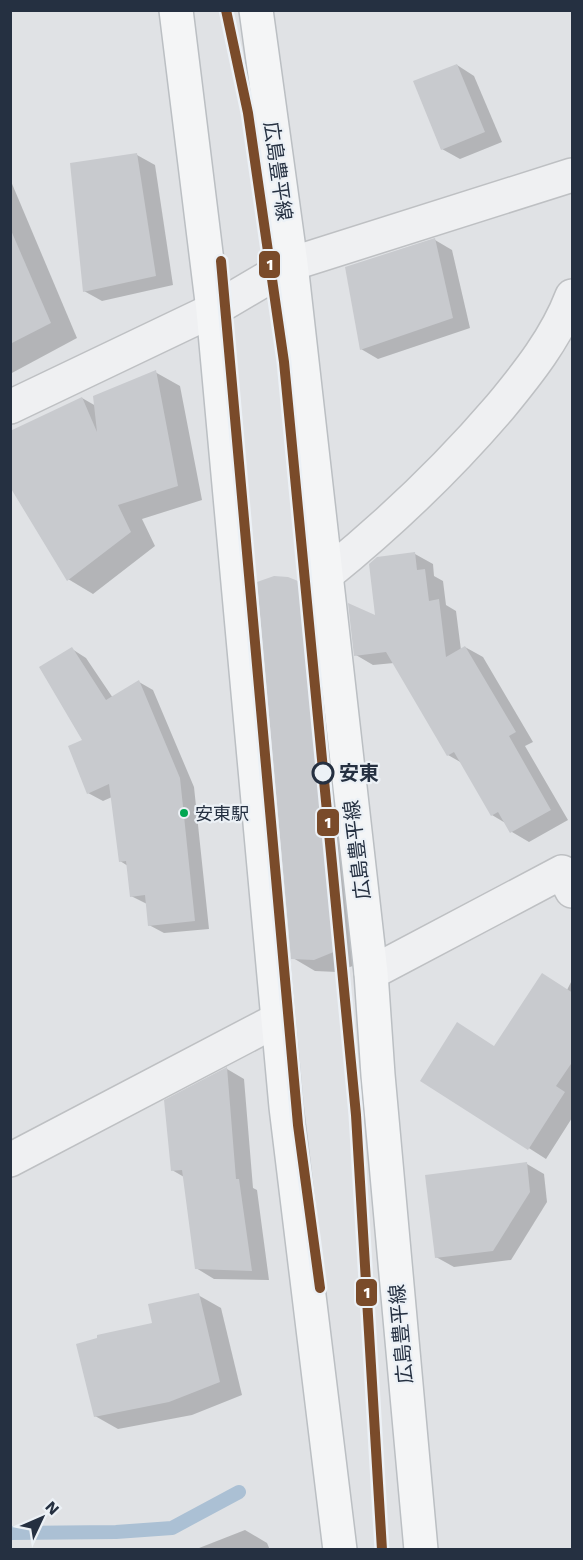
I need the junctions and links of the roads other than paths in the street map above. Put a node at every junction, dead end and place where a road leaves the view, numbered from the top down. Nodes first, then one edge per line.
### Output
1 (176, 10) edge
2 (256, 10) edge
3 (573, 175) edge
4 (291, 264) junction
5 (573, 296) edge
6 (213, 310) junction
7 (10, 407) edge
8 (326, 575) junction
9 (573, 891) edge
10 (371, 973) junction
11 (277, 1020) junction
12 (10, 1160) edge
13 (340, 1550) edge
14 (421, 1550) edge

1 - 6 main road
2 - 4 main road, 広島豊平線
3 - 4 street
4 - 6 street
4 - 8 main road, 広島豊平線
5 - 8 street
6 - 7 street
6 - 11 main road
8 - 10 main road, 広島豊平線
9 - 10 street
10 - 14 main road, 広島豊平線
11 - 12 street
11 - 13 main road

